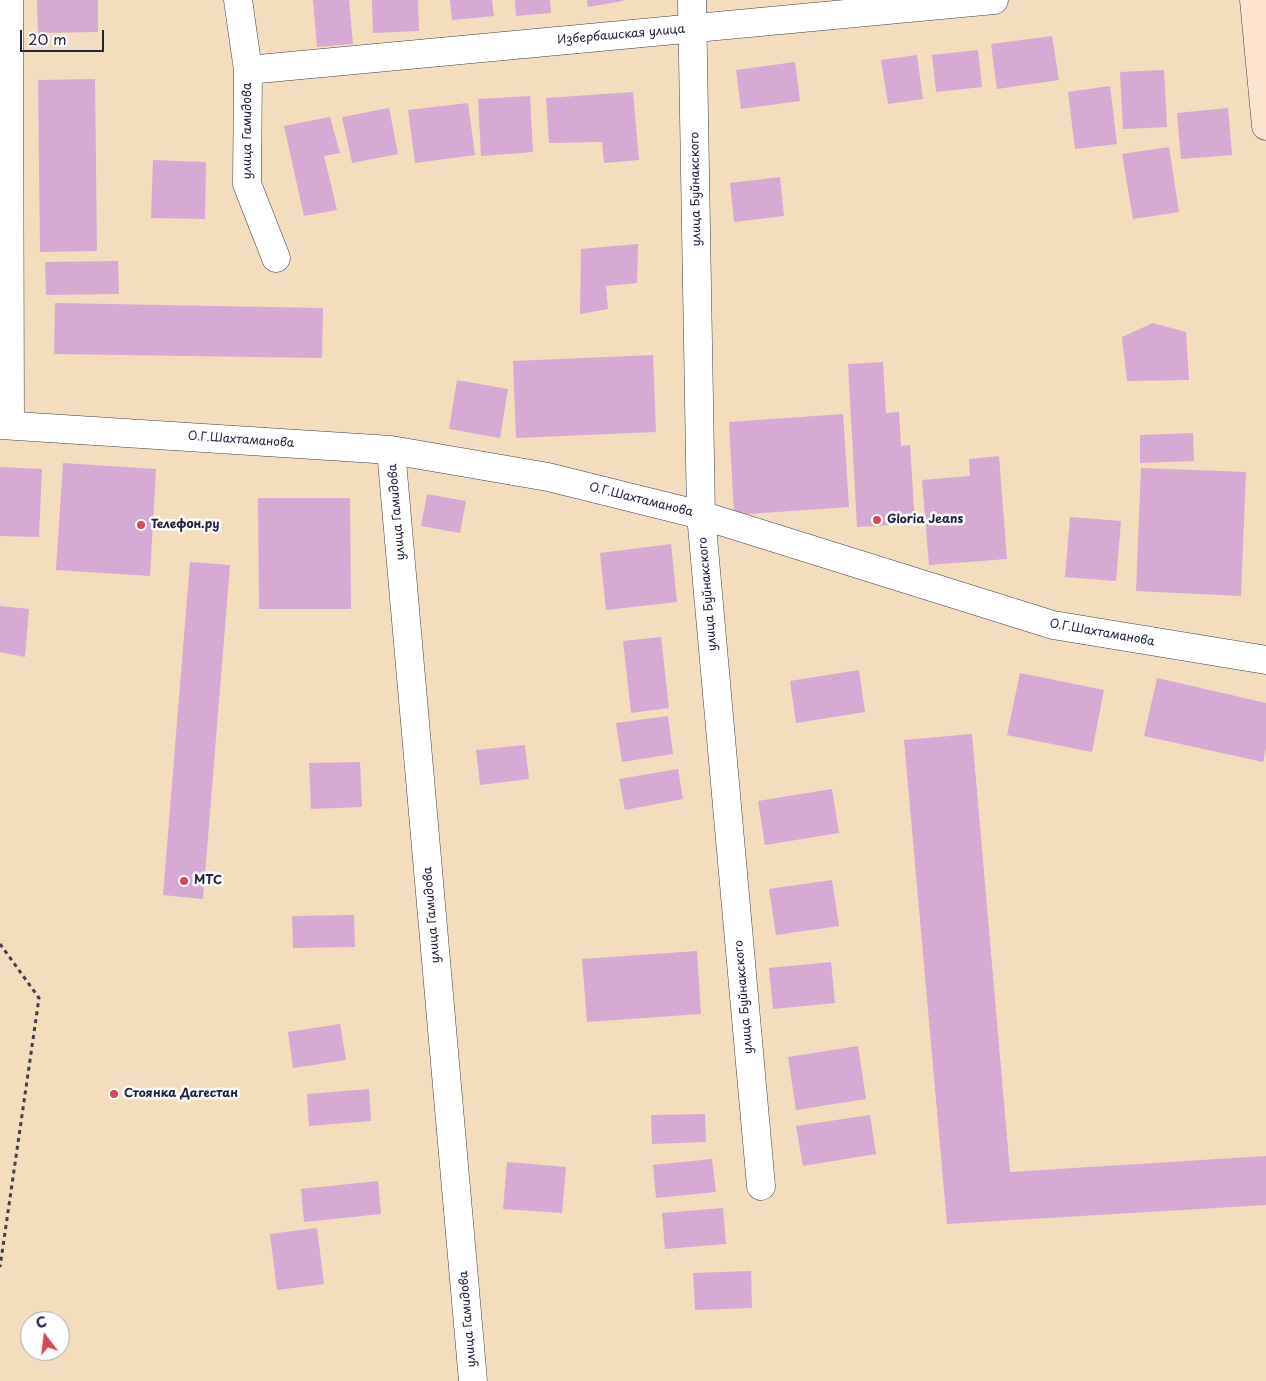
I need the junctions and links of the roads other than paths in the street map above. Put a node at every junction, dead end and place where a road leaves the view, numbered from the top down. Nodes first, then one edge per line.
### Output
1 (9, 0) edge
2 (238, 0) edge
3 (692, 0) edge
4 (994, 0) edge
5 (1254, 0) edge
6 (693, 28) junction
7 (248, 70) junction
8 (1266, 126) edge
9 (276, 258) dead end
10 (5, 425) edge
11 (392, 450) junction
12 (701, 515) junction
13 (1266, 660) edge
14 (761, 1186) dead end
15 (473, 1381) edge

1 - 10 street
2 - 7 street, улица Гамидова
3 - 6 street, улица Буйнакского
4 - 6 street, Избербашская улица
5 - 8 main road
6 - 7 street, Избербашская улица
6 - 12 street, улица Буйнакского
7 - 9 street, улица Гамидова
10 - 11 street, О.Г.Шахтаманова
11 - 12 street, О.Г.Шахтаманова
11 - 15 street, улица Гамидова
12 - 13 street, О.Г.Шахтаманова
12 - 14 street, улица Буйнакского

